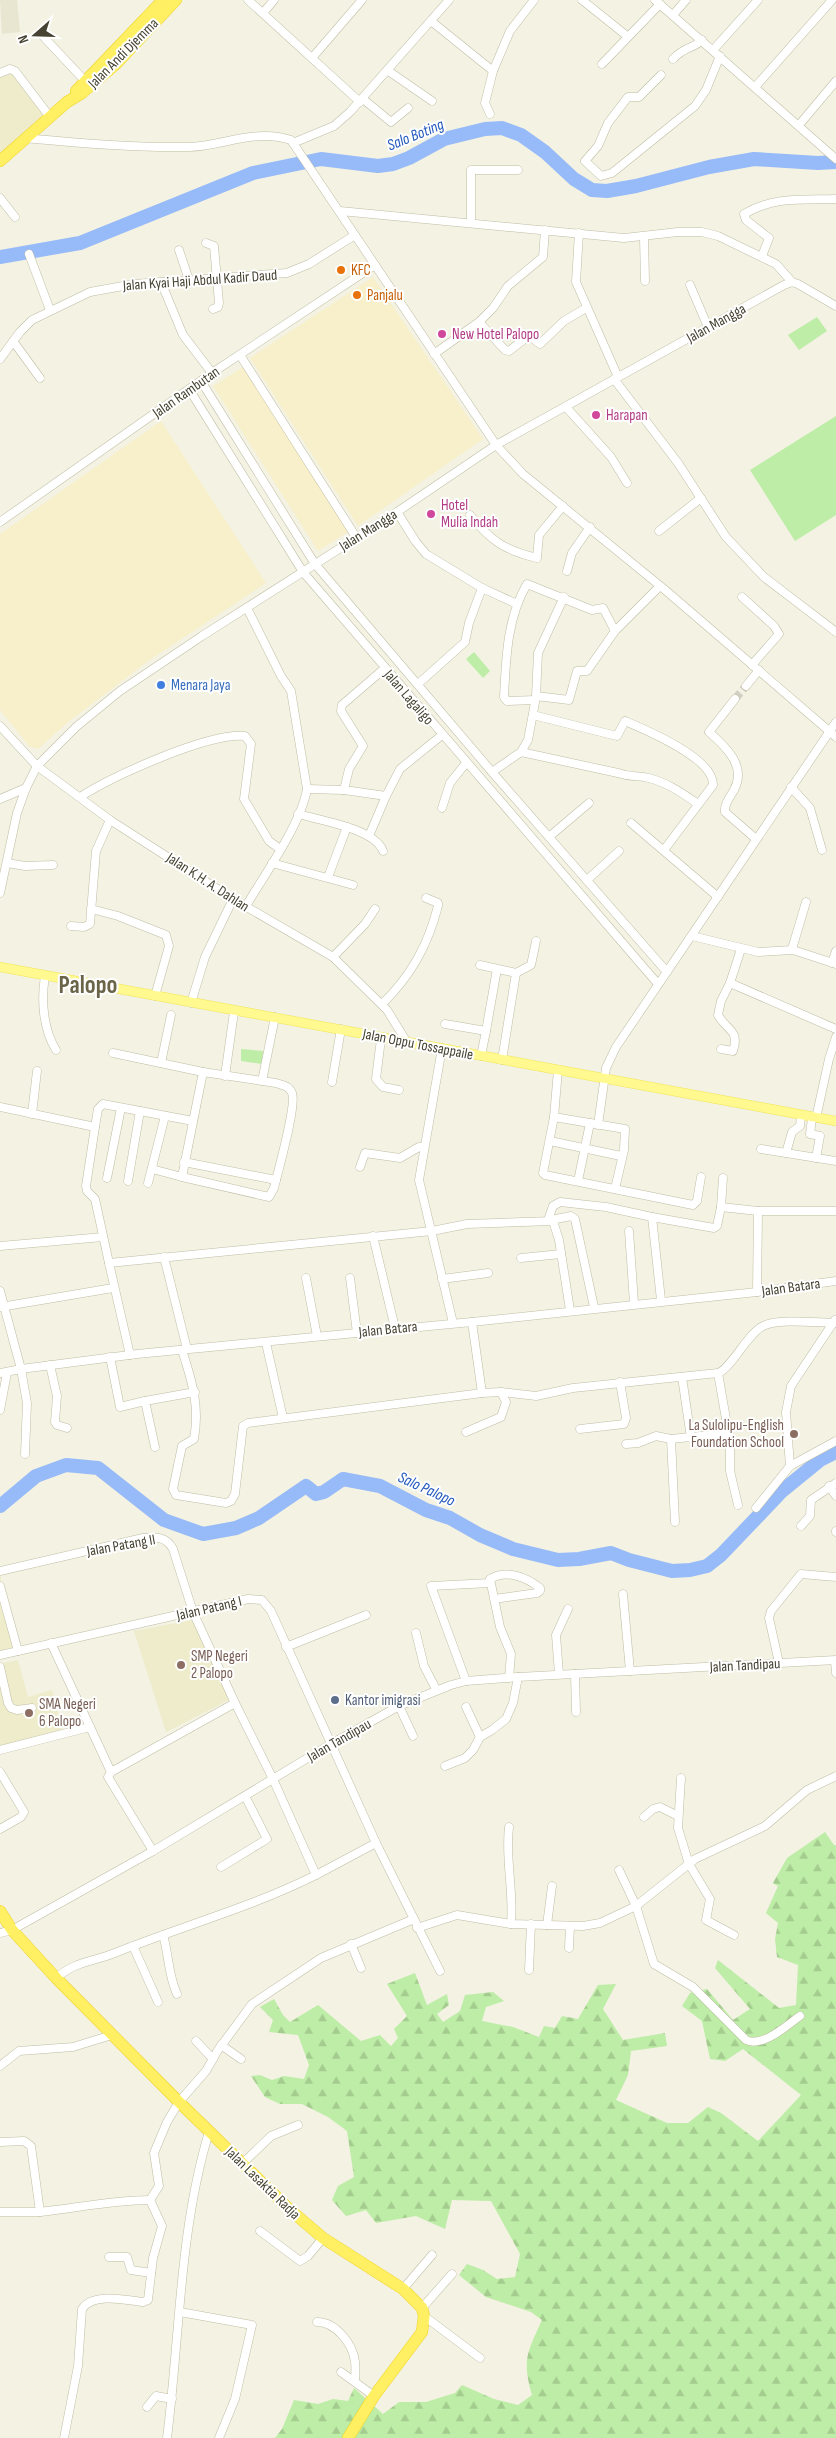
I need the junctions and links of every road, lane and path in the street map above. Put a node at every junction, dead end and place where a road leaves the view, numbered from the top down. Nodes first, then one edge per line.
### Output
1 (163, 0) edge
2 (176, 0) edge
3 (248, 0) edge
4 (274, 0) edge
5 (362, 0) edge
6 (449, 0) edge
7 (534, 0) edge
8 (582, 0) edge
9 (686, 0) edge
10 (758, 0) edge
11 (832, 0) edge
12 (658, 2) edge
13 (262, 13) junction
14 (673, 15) junction
15 (431, 21) junction
16 (41, 34) dead end
17 (627, 36) junction
18 (702, 40) junction
19 (714, 50) junction
20 (720, 56) junction
21 (312, 58) junction
22 (673, 59) dead end
23 (113, 60) junction
24 (602, 64) dead end
25 (387, 70) junction
26 (493, 71) junction
27 (0, 73) edge
28 (661, 75) dead end
29 (85, 81) junction
30 (836, 81) edge
31 (756, 86) junction
32 (362, 100) junction
33 (432, 101) dead end
34 (67, 102) junction
35 (408, 108) dead end
36 (490, 114) dead end
37 (50, 117) junction
38 (799, 125) junction
39 (25, 138) junction
40 (293, 143) junction
41 (836, 159) edge
42 (0, 161) edge
43 (518, 170) dead end
44 (0, 198) edge
45 (836, 199) edge
46 (340, 212) junction
47 (16, 217) dead end
48 (471, 223) junction
49 (544, 230) junction
50 (579, 234) junction
51 (355, 235) junction
52 (644, 236) junction
53 (206, 243) dead end
54 (178, 250) dead end
55 (29, 254) dead end
56 (762, 256) junction
57 (375, 265) junction
58 (217, 279) junction
59 (189, 280) junction
60 (645, 281) dead end
61 (161, 282) junction
62 (792, 282) junction
63 (690, 285) dead end
64 (836, 306) edge
65 (586, 308) junction
66 (213, 309) dead end
67 (50, 310) junction
68 (479, 322) junction
69 (708, 326) junction
70 (12, 341) junction
71 (434, 354) junction
72 (240, 355) junction
73 (0, 360) edge
74 (212, 373) junction
75 (40, 378) dead end
76 (616, 378) junction
77 (201, 381) junction
78 (189, 389) junction
79 (566, 407) junction
80 (239, 442) junction
81 (496, 444) junction
82 (226, 450) junction
83 (628, 483) dead end
84 (701, 498) junction
85 (563, 506) junction
86 (282, 510) junction
87 (0, 511) edge
88 (397, 512) junction
89 (470, 515) dead end
90 (268, 518) junction
91 (3, 520) edge
92 (590, 527) junction
93 (659, 531) dead end
94 (356, 538) junction
95 (315, 564) junction
96 (567, 571) dead end
97 (302, 572) junction
98 (660, 586) junction
99 (482, 588) junction
100 (564, 597) junction
101 (742, 597) dead end
102 (517, 604) junction
103 (247, 608) junction
104 (615, 631) junction
105 (836, 632) edge
106 (399, 663) junction
107 (752, 665) junction
108 (387, 670) junction
109 (759, 670) junction
110 (418, 684) junction
111 (746, 686) tunnel mouth
112 (536, 698) junction
113 (735, 699) tunnel mouth
114 (533, 715) junction
115 (836, 722) edge
116 (0, 726) edge
117 (829, 732) junction
118 (442, 735) junction
119 (836, 737) edge
120 (522, 752) junction
121 (481, 759) junction
122 (468, 765) junction
123 (37, 766) junction
124 (492, 772) junction
125 (791, 786) junction
126 (26, 788) junction
127 (307, 789) junction
128 (344, 790) junction
129 (386, 796) junction
130 (80, 797) junction
131 (0, 799) edge
132 (589, 803) dead end
133 (698, 804) junction
134 (442, 808) dead end
135 (298, 814) junction
136 (110, 820) junction
137 (631, 823) dead end
138 (347, 828) junction
139 (369, 836) junction
140 (549, 837) junction
141 (756, 839) junction
142 (280, 849) junction
143 (664, 850) junction
144 (822, 850) dead end
145 (619, 851) dead end
146 (383, 852) dead end
147 (272, 862) junction
148 (7, 863) junction
149 (53, 865) dead end
150 (328, 877) junction
151 (587, 880) junction
152 (353, 885) dead end
153 (0, 893) edge
154 (426, 898) dead end
155 (718, 898) junction
156 (234, 899) junction
157 (806, 902) dead end
158 (246, 906) junction
159 (91, 909) junction
160 (375, 909) dead end
161 (71, 926) dead end
162 (692, 936) junction
163 (536, 941) dead end
164 (741, 949) junction
165 (792, 950) junction
166 (836, 951) edge
167 (333, 957) junction
168 (834, 964) edge
169 (480, 965) dead end
170 (0, 967) edge
171 (497, 969) junction
172 (667, 972) junction
173 (516, 973) junction
174 (45, 976) junction
175 (658, 984) junction
176 (730, 984) junction
177 (155, 996) junction
178 (191, 1002) junction
179 (382, 1004) junction
180 (234, 1012) junction
181 (172, 1015) dead end
182 (275, 1017) junction
183 (445, 1024) dead end
184 (341, 1029) junction
185 (836, 1029) edge
186 (486, 1031) junction
187 (836, 1037) edge
188 (382, 1039) junction
189 (408, 1044) junction
190 (442, 1048) junction
191 (721, 1049) dead end
192 (56, 1050) dead end
193 (113, 1053) dead end
194 (481, 1056) junction
195 (502, 1060) junction
196 (161, 1064) junction
197 (37, 1070) dead end
198 (558, 1070) junction
199 (202, 1072) junction
200 (225, 1076) junction
201 (604, 1079) junction
202 (262, 1081) junction
203 (332, 1082) dead end
204 (399, 1090) dead end
205 (0, 1107) edge
206 (121, 1108) junction
207 (140, 1111) junction
208 (32, 1114) junction
209 (165, 1116) junction
210 (801, 1116) junction
211 (554, 1117) junction
212 (814, 1118) junction
213 (193, 1121) junction
214 (836, 1121) edge
215 (594, 1124) junction
216 (95, 1127) junction
217 (550, 1141) junction
218 (424, 1147) junction
219 (761, 1149) dead end
220 (585, 1150) junction
221 (786, 1154) junction
222 (621, 1156) junction
223 (816, 1158) junction
224 (836, 1161) edge
225 (184, 1162) junction
226 (360, 1167) dead end
227 (152, 1169) junction
228 (182, 1177) junction
229 (701, 1177) dead end
230 (107, 1178) dead end
231 (723, 1178) dead end
232 (276, 1180) junction
233 (128, 1181) dead end
234 (578, 1181) junction
235 (148, 1184) dead end
236 (615, 1189) junction
237 (721, 1207) junction
238 (758, 1211) junction
239 (836, 1211) edge
240 (652, 1217) junction
241 (550, 1220) junction
242 (432, 1231) junction
243 (628, 1231) dead end
244 (374, 1236) junction
245 (103, 1237) junction
246 (0, 1246) edge
247 (561, 1254) junction
248 (164, 1257) junction
249 (521, 1258) dead end
250 (109, 1264) junction
251 (488, 1273) dead end
252 (306, 1278) dead end
253 (350, 1278) dead end
254 (442, 1279) junction
255 (836, 1281) edge
256 (113, 1288) junction
257 (0, 1291) edge
258 (758, 1292) junction
259 (661, 1300) junction
260 (634, 1303) junction
261 (2, 1306) edge
262 (594, 1308) junction
263 (570, 1310) junction
264 (835, 1321) edge
265 (472, 1322) junction
266 (453, 1323) junction
267 (395, 1328) junction
268 (357, 1332) junction
269 (318, 1336) junction
270 (266, 1343) junction
271 (185, 1350) junction
272 (130, 1354) junction
273 (110, 1357) junction
274 (50, 1365) junction
275 (21, 1369) junction
276 (3, 1373) edge
277 (718, 1373) junction
278 (682, 1377) junction
279 (620, 1382) junction
280 (195, 1392) junction
281 (501, 1392) junction
282 (482, 1393) junction
283 (145, 1402) junction
284 (0, 1410) edge
285 (283, 1418) junction
286 (67, 1428) dead end
287 (580, 1429) dead end
288 (466, 1432) dead end
289 (729, 1433) junction
290 (690, 1438) junction
291 (671, 1439) junction
292 (836, 1441) edge
293 (626, 1444) dead end
294 (155, 1447) dead end
295 (25, 1454) dead end
296 (790, 1466) junction
297 (832, 1484) edge
298 (836, 1496) edge
299 (738, 1505) dead end
300 (756, 1508) dead end
301 (675, 1522) dead end
302 (800, 1526) dead end
303 (0, 1571) edge
304 (836, 1577) edge
305 (490, 1583) junction
306 (0, 1586) edge
307 (623, 1594) dead end
308 (494, 1599) junction
309 (568, 1609) dead end
310 (193, 1612) junction
311 (366, 1615) dead end
312 (416, 1633) dead end
313 (51, 1643) junction
314 (286, 1647) junction
315 (18, 1651) junction
316 (0, 1655) edge
317 (835, 1660) edge
318 (779, 1663) junction
319 (0, 1667) edge
320 (630, 1671) junction
321 (559, 1674) junction
322 (574, 1674) junction
323 (836, 1674) edge
324 (518, 1677) junction
325 (509, 1678) junction
326 (466, 1681) junction
327 (436, 1689) junction
328 (235, 1703) junction
329 (399, 1706) junction
330 (466, 1707) dead end
331 (32, 1708) dead end
332 (576, 1712) dead end
333 (90, 1727) junction
334 (414, 1736) dead end
335 (480, 1737) junction
336 (331, 1744) junction
337 (0, 1750) edge
338 (445, 1766) dead end
339 (0, 1772) edge
340 (111, 1772) junction
341 (836, 1776) edge
342 (682, 1778) dead end
343 (273, 1779) junction
344 (245, 1796) junction
345 (678, 1816) junction
346 (644, 1817) dead end
347 (509, 1827) dead end
348 (0, 1829) edge
349 (376, 1843) junction
350 (153, 1851) junction
351 (689, 1864) junction
352 (221, 1867) dead end
353 (619, 1870) dead end
354 (316, 1875) junction
355 (552, 1886) dead end
356 (636, 1906) junction
357 (0, 1911) edge
358 (414, 1919) junction
359 (510, 1924) junction
360 (531, 1924) junction
361 (547, 1925) junction
362 (570, 1926) junction
363 (417, 1928) junction
364 (12, 1930) junction
365 (0, 1933) edge
366 (163, 1935) junction
367 (734, 1935) dead end
368 (351, 1944) junction
369 (133, 1946) junction
370 (569, 1948) dead end
371 (361, 1968) dead end
372 (529, 1970) dead end
373 (440, 1971) dead end
374 (56, 1978) junction
375 (177, 1994) dead end
376 (158, 2002) dead end
377 (800, 2016) dead end
378 (112, 2035) junction
379 (196, 2041) dead end
380 (221, 2045) junction
381 (212, 2059) junction
382 (241, 2059) dead end
383 (0, 2066) edge
384 (179, 2102) junction
385 (298, 2125) dead end
386 (209, 2132) junction
387 (0, 2142) edge
388 (242, 2164) junction
389 (150, 2200) junction
390 (0, 2212) edge
391 (40, 2212) junction
392 (260, 2231) dead end
393 (323, 2238) junction
394 (432, 2255) dead end
395 (109, 2257) dead end
396 (151, 2273) junction
397 (452, 2274) dead end
398 (403, 2289) junction
399 (180, 2312) junction
400 (423, 2312) junction
401 (317, 2322) dead end
402 (480, 2358) dead end
403 (341, 2372) dead end
404 (355, 2381) junction
405 (374, 2396) junction
406 (172, 2399) junction
407 (147, 2407) dead end
408 (64, 2438) edge
409 (166, 2438) edge
410 (219, 2438) edge
411 (348, 2438) edge

1 - 23 highway, Jalan Andi Djemma
2 - 23 highway, Jalan Andi Djemma
3 - 13 street
4 - 13 street
5 - 21 street
6 - 15 street
7 - 26 street
8 - 17 street
9 - 14 street
10 - 19 street
11 - 31 street
12 - 14 street
12 - 17 street
13 - 21 street
14 - 18 street
15 - 25 street
15 - 26 street
16 - 29 street
17 - 24 street
18 - 19 street
18 - 22 street
19 - 20 street
20 - 28 street
20 - 31 street
21 - 32 street
23 - 29 highway, Jalan Andi Djemma
23 - 34 highway, Jalan Andi Djemma
25 - 32 street
25 - 33 street
26 - 36 street
27 - 37 street
29 - 34 highway, Jalan Andi Djemma
30 - 38 street
31 - 38 street
32 - 35 street
32 - 40 street
34 - 37 highway, Jalan Andi Djemma
37 - 39 highway, Jalan Andi Djemma
38 - 41 street
39 - 40 street
39 - 42 highway, Jalan Andi Djemma
40 - 46 street
43 - 48 street
44 - 47 street
45 - 56 street
46 - 48 street
46 - 51 street
48 - 49 street
49 - 50 street
49 - 68 street
50 - 52 street
50 - 65 street
51 - 57 street
51 - 58 street, Jalan Kyai Haji Abdul Kadir Daud
52 - 56 street
52 - 60 street
53 - 58 street
54 - 59 street
55 - 67 street
56 - 62 street
57 - 71 street
57 - 72 street, Jalan Rambutan
58 - 59 street, Jalan Kyai Haji Abdul Kadir Daud
58 - 66 street
59 - 61 street, Jalan Kyai Haji Abdul Kadir Daud
61 - 67 street, Jalan Kyai Haji Abdul Kadir Daud
61 - 74 street
62 - 64 street
62 - 69 street, Jalan Mangga
63 - 69 street
65 - 68 street
65 - 76 street
67 - 70 street, Jalan Kyai Haji Abdul Kadir Daud
68 - 71 street
69 - 76 street, Jalan Mangga
70 - 73 street, Jalan Kyai Haji Abdul Kadir Daud
70 - 75 street
71 - 81 street
72 - 74 street, Jalan Rambutan
72 - 94 street
74 - 77 street, Jalan Rambutan
76 - 79 street, Jalan Mangga
76 - 84 street
77 - 78 street, Jalan Rambutan
77 - 80 street, Jalan Lagaligo
78 - 82 street, Jalan Lagaligo
78 - 91 street, Jalan Rambutan
79 - 81 street, Jalan Mangga
79 - 83 street
80 - 82 street
80 - 86 street, Jalan Lagaligo
81 - 85 street
81 - 88 street, Jalan Mangga
82 - 90 street, Jalan Lagaligo
84 - 93 street
84 - 105 street
85 - 89 street
85 - 92 street
86 - 90 street
86 - 95 street, Jalan Lagaligo
87 - 91 street
88 - 94 street, Jalan Mangga
88 - 99 street
90 - 97 street, Jalan Lagaligo
92 - 96 street
92 - 98 street
94 - 95 street, Jalan Mangga
95 - 97 street, Jalan Mangga
95 - 106 street, Jalan Lagaligo
97 - 103 street, Jalan Mangga
97 - 108 street, Jalan Lagaligo
98 - 104 street
98 - 107 street
99 - 102 street
99 - 110 street
100 - 102 street
100 - 104 street
100 - 112 street
101 - 107 street
102 - 112 street
103 - 123 street, Jalan Mangga
103 - 127 street
104 - 112 street
106 - 108 street
106 - 110 street, Jalan Lagaligo
107 - 109 street
108 - 118 street, Jalan Lagaligo
108 - 128 street
109 - 111 street
109 - 117 street
110 - 121 street, Jalan Lagaligo
112 - 114 street
113 - 141 street
114 - 120 street
114 - 133 street
115 - 117 street
116 - 123 street, Jalan K.H. A. Dahlan
117 - 119 street
117 - 125 street
118 - 122 street, Jalan Lagaligo
118 - 129 street
120 - 124 street
120 - 133 street
121 - 122 street
121 - 124 street, Jalan Lagaligo
122 - 134 street
122 - 175 street, Jalan Lagaligo
123 - 126 street, Jalan Mangga
123 - 130 street, Jalan K.H. A. Dahlan
124 - 140 street, Jalan Lagaligo
125 - 141 street
125 - 144 street
126 - 131 street
126 - 148 street, Jalan Mangga
127 - 128 street
127 - 135 street
128 - 129 street
129 - 139 street
130 - 136 street, Jalan K.H. A. Dahlan
130 - 142 street
132 - 140 street
133 - 143 street
135 - 138 street
135 - 142 street
136 - 156 street, Jalan K.H. A. Dahlan
136 - 159 street
137 - 143 street
138 - 139 street
138 - 150 street
139 - 146 street
140 - 151 street, Jalan Lagaligo
141 - 155 street
142 - 147 street
143 - 155 street
145 - 151 street
147 - 150 street
147 - 158 street
148 - 149 street
148 - 153 street, Jalan Mangga
150 - 152 street
151 - 172 street, Jalan Lagaligo
154 - 179 street
155 - 162 street
156 - 158 street, Jalan K.H. A. Dahlan
156 - 178 street
157 - 165 street
158 - 167 street, Jalan K.H. A. Dahlan
159 - 161 street
159 - 177 street
160 - 167 street
162 - 164 street
162 - 172 street
163 - 173 street
164 - 165 street
164 - 176 street
165 - 168 street
166 - 168 street
167 - 179 street, Jalan K.H. A. Dahlan
169 - 171 street
170 - 174 main road, Jalan Oppu Tossappaile
171 - 173 street
171 - 186 street
172 - 175 street
173 - 195 street
174 - 177 main road, Jalan Oppu Tossappaile
174 - 192 street
175 - 201 street
176 - 185 street
176 - 191 street
177 - 178 main road, Jalan Oppu Tossappaile
178 - 180 main road, Jalan Oppu Tossappaile
179 - 189 street, Jalan K.H. A. Dahlan
180 - 182 main road, Jalan Oppu Tossappaile
180 - 200 street
181 - 196 street
182 - 184 main road, Jalan Oppu Tossappaile
182 - 202 street
183 - 186 street
184 - 188 main road, Jalan Oppu Tossappaile
184 - 203 street
186 - 194 street
187 - 212 street
188 - 189 main road, Jalan Oppu Tossappaile
188 - 204 street
189 - 190 main road, Jalan Oppu Tossappaile
190 - 194 main road, Jalan Oppu Tossappaile
190 - 218 street
193 - 196 street
194 - 195 main road, Jalan Oppu Tossappaile
195 - 198 main road, Jalan Oppu Tossappaile
196 - 199 street
197 - 208 street
198 - 201 main road, Jalan Oppu Tossappaile
198 - 211 street
199 - 200 street
199 - 213 street
200 - 202 street
201 - 210 main road, Jalan Oppu Tossappaile
201 - 215 street
202 - 232 street
205 - 208 street
206 - 207 street
206 - 216 street
206 - 230 street
207 - 209 street
207 - 233 street
208 - 216 street
209 - 213 street
209 - 227 street
210 - 212 main road, Jalan Oppu Tossappaile
210 - 221 street
211 - 215 street
211 - 217 street
212 - 214 main road, Jalan Oppu Tossappaile
212 - 223 street
213 - 225 street
215 - 220 street
215 - 222 street
216 - 245 street
217 - 220 street
217 - 234 street
218 - 226 street
218 - 242 street
219 - 221 street
220 - 222 street
220 - 234 street
221 - 223 street
222 - 236 street
223 - 224 street
225 - 228 street
225 - 232 street
227 - 228 street
227 - 235 street
228 - 232 street
229 - 236 street
231 - 237 street
234 - 236 street
237 - 238 street
237 - 240 street
238 - 239 street
238 - 258 street
240 - 241 street
240 - 259 street
241 - 242 street
241 - 247 street
241 - 262 street
242 - 244 street
242 - 254 street
243 - 260 street
244 - 248 street
244 - 267 street
245 - 246 street
245 - 250 street
247 - 249 street
247 - 263 street
248 - 250 street
248 - 271 street
250 - 256 street
251 - 254 street
252 - 269 street
253 - 268 street
254 - 266 street
255 - 258 street, Jalan Batara
256 - 261 street
256 - 272 street
257 - 261 street
258 - 259 street, Jalan Batara
259 - 260 street, Jalan Batara
260 - 262 street, Jalan Batara
261 - 275 street
262 - 263 street, Jalan Batara
263 - 265 street, Jalan Batara
264 - 277 street
264 - 296 street
265 - 266 street, Jalan Batara
265 - 282 street
266 - 267 street, Jalan Batara
267 - 268 street, Jalan Batara
268 - 269 street, Jalan Batara
269 - 270 street, Jalan Batara
270 - 271 street, Jalan Batara
270 - 285 street
271 - 272 street, Jalan Batara
271 - 280 street
272 - 273 street, Jalan Batara
273 - 274 street, Jalan Batara
273 - 283 street
274 - 275 street, Jalan Batara
274 - 286 street
275 - 276 street, Jalan Batara
275 - 295 street
276 - 284 street
277 - 278 street
277 - 289 street
278 - 279 street
278 - 290 street
279 - 281 street
279 - 287 street
280 - 283 street
280 - 285 street
281 - 282 street
281 - 288 street
282 - 285 street
283 - 294 street
289 - 290 street
289 - 299 street
290 - 291 street
291 - 293 street
291 - 301 street
292 - 296 street
296 - 300 street
297 - 298 street
297 - 302 street
303 - 310 street, Jalan Patang II
304 - 318 street
305 - 308 street
305 - 308 street
305 - 326 street
306 - 315 street
307 - 320 street
308 - 325 street
309 - 321 street
310 - 313 street, Jalan Patang I
310 - 314 street, Jalan Patang I
310 - 328 street
311 - 314 street
312 - 327 street
313 - 315 street, Jalan Patang I
313 - 333 street
314 - 336 street, Jalan Patang I
315 - 316 street, Jalan Patang I
317 - 318 street, Jalan Tandipau
317 - 323 street
318 - 320 street, Jalan Tandipau
319 - 331 street
320 - 322 street, Jalan Tandipau
321 - 322 street, Jalan Tandipau
321 - 324 street, Jalan Tandipau
322 - 332 street
324 - 325 street, Jalan Tandipau
324 - 335 street
325 - 326 street, Jalan Tandipau
326 - 327 street, Jalan Tandipau
327 - 329 street, Jalan Tandipau
328 - 340 street
328 - 343 street
329 - 334 street
329 - 336 street, Jalan Tandipau
330 - 335 street
333 - 337 street
333 - 340 street
335 - 338 street
336 - 343 street, Jalan Tandipau
336 - 349 street, Jalan Patang I
339 - 348 street
340 - 350 street
341 - 351 street
342 - 345 street
343 - 344 street, Jalan Tandipau
343 - 354 street
344 - 350 street, Jalan Tandipau
344 - 352 street
345 - 346 street
345 - 351 street
347 - 359 street
349 - 354 street
349 - 358 street, Jalan Patang I
350 - 364 street, Jalan Tandipau
351 - 356 street
351 - 367 street
353 - 356 street
354 - 366 street
355 - 361 street
356 - 362 street
356 - 377 street
357 - 364 highway, Jalan Lasaktia Radja
358 - 363 street, Jalan Patang I
358 - 368 street
359 - 360 street
359 - 363 street
360 - 361 street
360 - 372 street
361 - 362 street
362 - 370 street
363 - 373 street, Jalan Patang I
364 - 365 street, Jalan Tandipau
364 - 374 highway, Jalan Lasaktia Radja
366 - 369 street
366 - 375 street
368 - 371 street
368 - 380 street
369 - 374 street
369 - 376 street
374 - 378 highway, Jalan Lasaktia Radja
378 - 383 street
378 - 384 highway, Jalan Lasaktia Radja
379 - 381 street
380 - 381 street
380 - 382 street
381 - 384 street
384 - 386 highway, Jalan Lasaktia Radja
384 - 389 street
385 - 388 street
386 - 388 highway, Jalan Lasaktia Radja
386 - 399 street
387 - 391 street
388 - 393 highway, Jalan Lasaktia Radja
389 - 391 street
389 - 396 street
390 - 391 street
392 - 393 street
393 - 398 highway, Jalan Lasaktia Radja
394 - 398 street
395 - 396 street
396 - 408 street
397 - 400 street
398 - 400 highway, Jalan Lasaktia Radja
399 - 406 street
399 - 410 street
400 - 402 street
400 - 405 highway
401 - 404 street
403 - 404 street
404 - 405 street
405 - 411 highway
406 - 407 street
406 - 409 street

